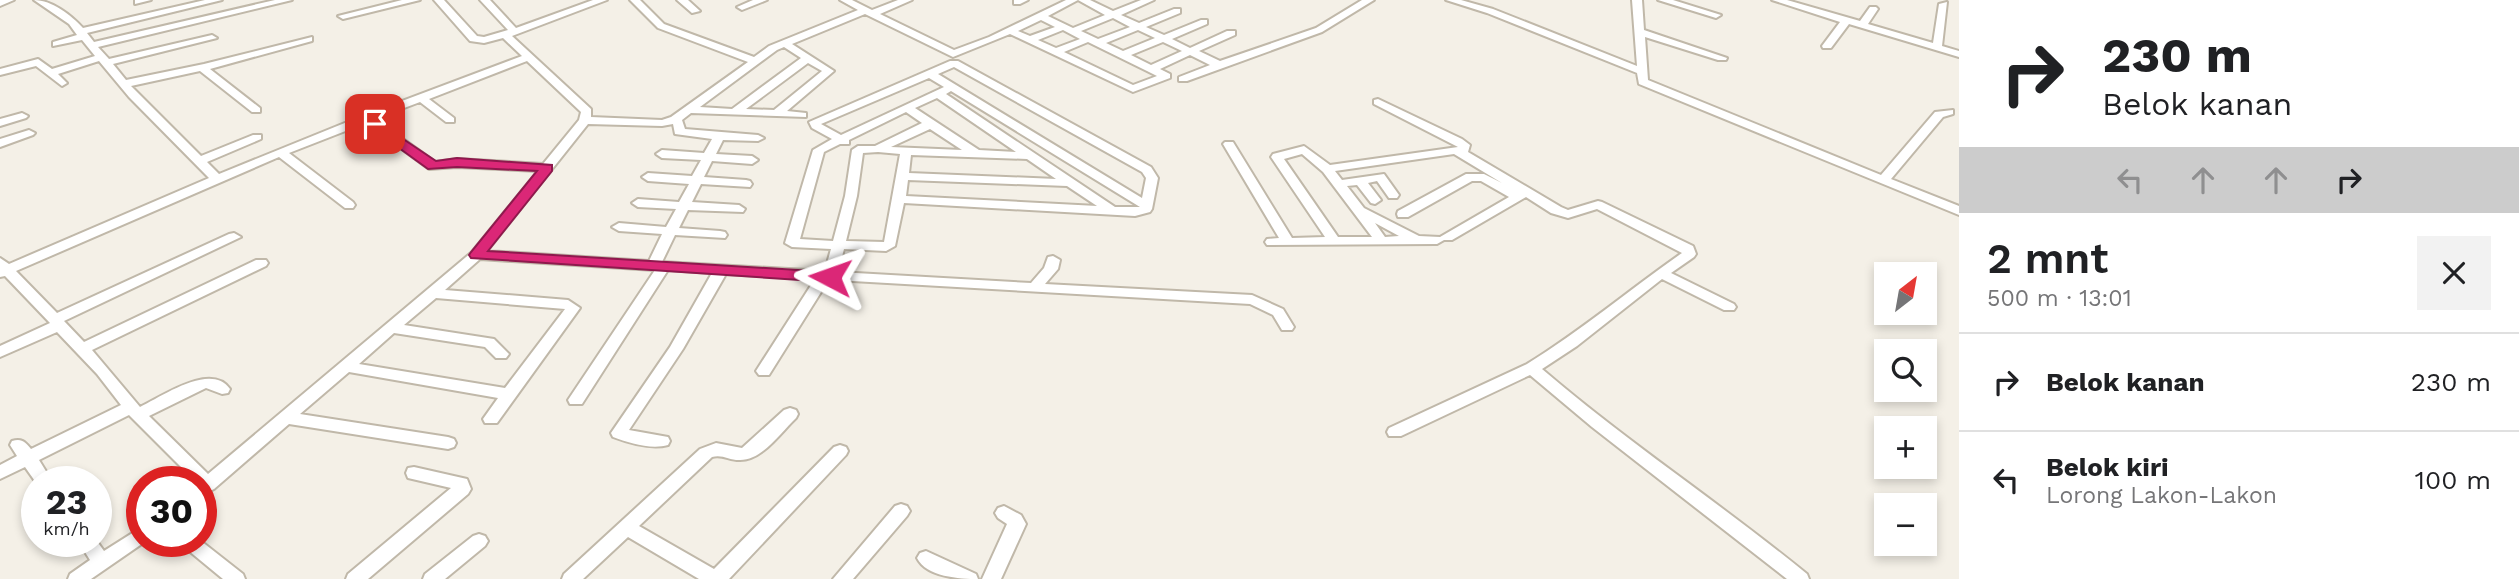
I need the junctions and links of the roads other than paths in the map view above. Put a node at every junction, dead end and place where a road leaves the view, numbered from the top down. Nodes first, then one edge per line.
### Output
1 (9, 0) edge
2 (39, 0) edge
3 (217, 0) edge
4 (287, 0) edge
5 (415, 0) edge
6 (439, 0) edge
7 (485, 0) edge
8 (603, 0) edge
9 (635, 0) edge
10 (682, 0) edge
11 (762, 0) edge
12 (845, 0) edge
13 (907, 0) edge
14 (1073, 0) edge
15 (1149, 0) edge
16 (1369, 0) edge
17 (1451, 0) edge
18 (1637, 0) edge
19 (1663, 0) edge
20 (1777, 0) edge
21 (1086, 2) edge
22 (0, 3) edge
23 (1944, 4) dead end
24 (742, 7) dead end
25 (1873, 9) dead end
26 (695, 11) dead end
27 (1178, 11) dead end
28 (870, 12) junction
29 (1114, 15) junction
30 (1716, 15) dead end
31 (342, 16) dead end
32 (1045, 18) junction
33 (1846, 21) junction
34 (1204, 22) dead end
35 (1862, 25) junction
36 (1140, 27) junction
37 (1068, 29) junction
38 (1010, 31) junction
39 (1639, 32) junction
40 (1231, 33) dead end
41 (510, 34) junction
42 (85, 38) junction
43 (212, 38) dead end
44 (308, 39) dead end
45 (1165, 39) junction
46 (1030, 40) junction
47 (784, 43) junction
48 (57, 44) dead end
49 (1827, 46) dead end
50 (1937, 47) junction
51 (1189, 51) junction
52 (1056, 52) junction
53 (1099, 52) junction
54 (1959, 54) edge
55 (527, 58) junction
56 (808, 58) junction
57 (1722, 58) dead end
58 (103, 60) junction
59 (756, 61) junction
60 (1219, 65) junction
61 (202, 68) junction
62 (1122, 69) junction
63 (1152, 69) junction
64 (1641, 71) junction
65 (0, 72) edge
66 (52, 72) junction
67 (930, 74) junction
68 (1184, 79) dead end
69 (62, 83) dead end
70 (123, 84) junction
71 (952, 87) junction
72 (939, 94) junction
73 (420, 97) junction
74 (1378, 102) dead end
75 (907, 108) junction
76 (256, 110) dead end
77 (689, 110) junction
78 (735, 112) junction
79 (1949, 112) dead end
80 (777, 114) junction
81 (802, 115) dead end
82 (22, 116) dead end
83 (366, 118) junction
84 (450, 120) dead end
85 (585, 120) junction
86 (675, 120) junction
87 (0, 123) edge
88 (929, 123) junction
89 (29, 133) dead end
90 (719, 135) junction
91 (257, 137) dead end
92 (758, 138) dead end
93 (841, 140) junction
94 (0, 143) edge
95 (1229, 144) dead end
96 (1053, 147) junction
97 (877, 149) junction
98 (858, 150) junction
99 (906, 151) junction
100 (280, 152) junction
101 (1462, 152) junction
102 (662, 154) dead end
103 (976, 154) junction
104 (708, 156) junction
105 (1034, 156) junction
106 (752, 160) dead end
107 (198, 162) junction
108 (548, 168) junction
109 (1327, 169) junction
110 (902, 176) junction
111 (648, 177) dead end
112 (217, 179) junction
113 (1884, 179) junction
114 (696, 180) junction
115 (1360, 180) junction
116 (1072, 183) junction
117 (746, 184) dead end
118 (1338, 184) junction
119 (1522, 194) junction
120 (1393, 195) dead end
121 (899, 199) junction
122 (1375, 200) dead end
123 (638, 203) dead end
124 (349, 205) dead end
125 (683, 206) junction
126 (1147, 206) junction
127 (1357, 207) junction
128 (738, 209) dead end
129 (1112, 211) junction
130 (1959, 211) edge
131 (1403, 214) dead end
132 (619, 227) dead end
133 (670, 232) junction
134 (720, 235) dead end
135 (234, 237) dead end
136 (1415, 240) junction
137 (1334, 241) junction
138 (1382, 241) junction
139 (1272, 242) dead end
140 (1288, 242) junction
141 (838, 246) junction
142 (477, 255) junction
143 (1053, 260) dead end
144 (261, 263) dead end
145 (659, 266) junction
146 (2, 268) edge
147 (721, 270) junction
148 (1660, 273) junction
149 (827, 276) junction
150 (1033, 289) junction
151 (433, 293) junction
152 (1729, 307) dead end
153 (57, 323) junction
154 (1287, 327) dead end
155 (392, 328) junction
156 (82, 349) junction
157 (0, 352) edge
158 (500, 354) dead end
159 (348, 367) junction
160 (1532, 368) junction
161 (764, 371) dead end
162 (222, 389) dead end
163 (509, 394) junction
164 (576, 400) dead end
165 (135, 411) junction
166 (790, 414) dead end
167 (288, 418) junction
168 (491, 419) dead end
169 (1395, 432) dead end
170 (662, 441) dead end
171 (448, 443) dead end
172 (840, 451) dead end
173 (23, 452) junction
174 (33, 466) edge
175 (186, 466) edge
176 (0, 473) edge
177 (414, 473) dead end
178 (217, 476) edge
179 (901, 511) dead end
180 (1004, 513) dead end
181 (626, 527) junction
182 (479, 541) dead end
183 (126, 545) edge
184 (98, 557) edge
185 (209, 557) edge
186 (926, 558) dead end
187 (102, 562) junction
188 (994, 578) edge
189 (77, 579) edge
190 (236, 579) edge
191 (355, 579) edge
192 (432, 579) edge
193 (571, 579) edge
194 (716, 579) edge
195 (842, 579) edge
196 (968, 579) edge
197 (1800, 579) edge

1 - 22 street
2 - 42 street
3 - 42 street
4 - 42 street
5 - 31 street
6 - 41 street
7 - 41 street
8 - 41 street
9 - 59 street
10 - 26 street
11 - 24 street
12 - 28 street
13 - 28 street
14 - 32 street
15 - 29 street
16 - 60 street
17 - 64 street
18 - 39 street
19 - 30 street
20 - 33 street
21 - 29 street
21 - 32 street
23 - 50 street
25 - 35 street
27 - 36 street
28 - 38 street
28 - 47 street
29 - 36 street
29 - 37 street
32 - 37 street
32 - 38 street
33 - 35 street
33 - 49 street
34 - 45 street
35 - 50 street
36 - 45 street
36 - 53 street
37 - 46 street
37 - 53 street
38 - 46 street
39 - 57 street
39 - 64 street
40 - 51 street
41 - 55 street
42 - 48 street
42 - 58 street
43 - 58 street
44 - 61 street
45 - 51 street
45 - 53 street
46 - 52 street
47 - 56 street
47 - 59 street
50 - 54 street
51 - 60 street
51 - 63 street
52 - 53 street
52 - 53 street
53 - 62 street
53 - 62 street
55 - 73 street
55 - 85 street
56 - 78 street
56 - 80 street
58 - 66 street
58 - 70 street
59 - 77 street
60 - 68 street
61 - 70 street
61 - 76 street
62 - 63 street
62 - 63 street
64 - 113 street
65 - 66 street
66 - 69 street
67 - 71 street
67 - 93 street
67 - 126 street
70 - 107 street
71 - 72 street
71 - 96 street
72 - 75 street
72 - 105 street
73 - 83 street
73 - 84 street
74 - 101 street
75 - 88 street
75 - 93 street
77 - 78 street
77 - 86 street
78 - 80 street
79 - 113 street
80 - 81 street
82 - 87 street
83 - 100 street
83 - 108 street
85 - 86 street
85 - 108 street
86 - 90 street
88 - 97 street
88 - 103 street
89 - 94 street
90 - 92 street
90 - 104 street
91 - 107 street
93 - 98 street
93 - 141 street
95 - 140 street
96 - 105 street
96 - 126 street
97 - 98 street
97 - 99 street
98 - 141 street
99 - 103 street
99 - 110 street
100 - 112 street
100 - 124 street
101 - 109 street
101 - 119 street
102 - 104 street
103 - 105 street
104 - 106 street
104 - 114 street
105 - 116 street
107 - 112 street
108 - 142 street
109 - 118 street
109 - 137 street
110 - 116 street
110 - 121 street
111 - 114 street
112 - 146 street
113 - 130 street
114 - 117 street
114 - 125 street
115 - 118 street
115 - 120 street
115 - 122 street
116 - 129 street
118 - 127 street
119 - 131 street
119 - 136 street
119 - 148 street
121 - 129 street
121 - 141 street
123 - 125 street
125 - 128 street
125 - 133 street
126 - 129 street
127 - 136 street
127 - 138 street
132 - 133 street
133 - 134 street
133 - 145 street
135 - 153 street
136 - 138 street
137 - 138 street
137 - 140 street
139 - 140 street
141 - 149 street
142 - 145 street
142 - 151 street
143 - 150 street
144 - 156 street
145 - 147 street
145 - 164 street
146 - 153 street
147 - 149 street
147 - 170 street
148 - 152 street
148 - 160 street
149 - 150 street
149 - 161 street
150 - 154 street
151 - 155 street
151 - 163 street
153 - 156 street
153 - 157 street
155 - 158 street
155 - 159 street
156 - 165 street
159 - 163 street
159 - 167 street
160 - 169 street
160 - 197 street
162 - 165 street
163 - 168 street
165 - 173 street
165 - 175 street
166 - 181 street
167 - 171 street
167 - 178 street
172 - 194 street
173 - 174 street
173 - 176 street
177 - 191 street
179 - 195 street
180 - 188 street
181 - 193 street
181 - 194 street
182 - 192 street
183 - 187 street
184 - 187 street
185 - 190 street
186 - 196 street
187 - 189 street

